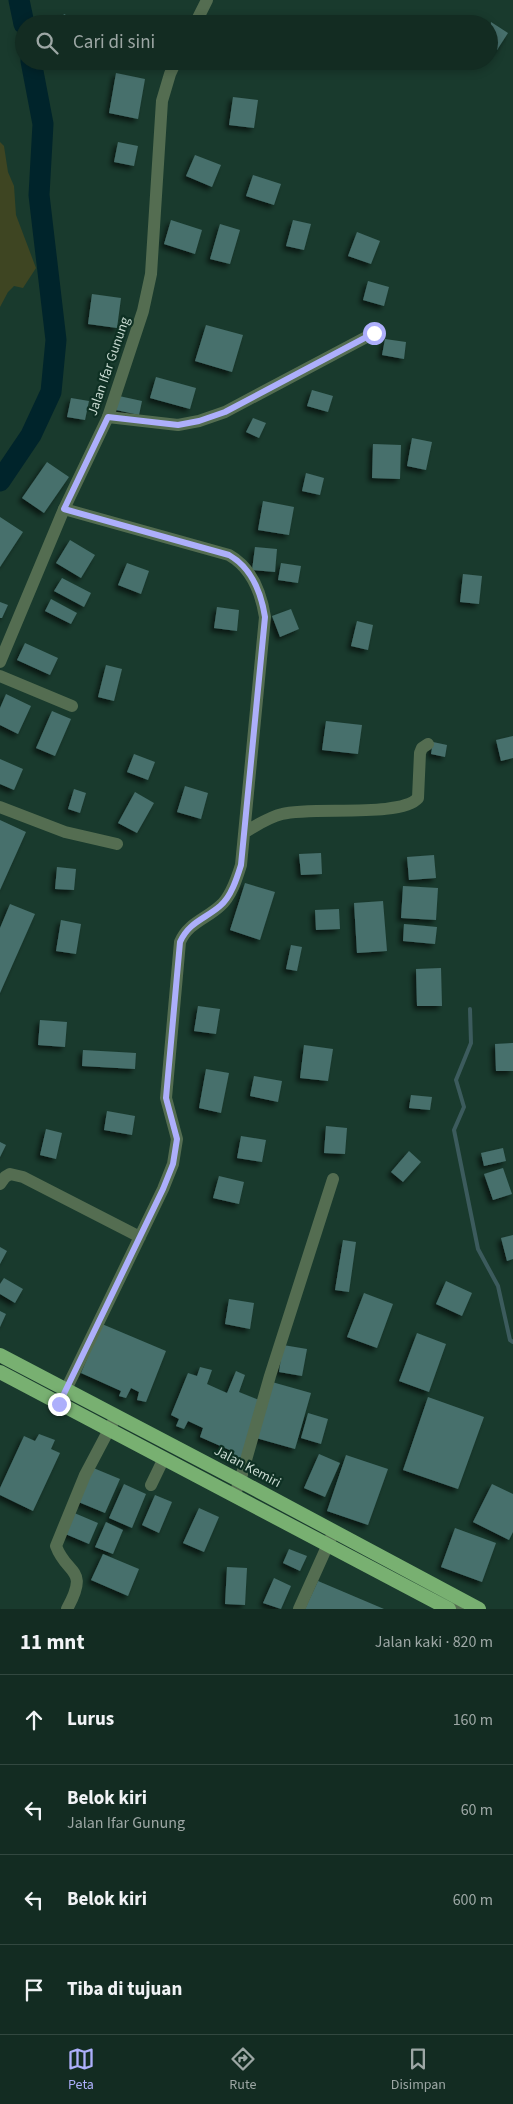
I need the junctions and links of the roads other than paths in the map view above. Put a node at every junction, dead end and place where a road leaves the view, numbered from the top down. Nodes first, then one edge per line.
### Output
1 (207, 0) edge
2 (200, 15) edge
3 (172, 70) edge
4 (374, 333) dead end
5 (108, 417) junction
6 (64, 509) junction
7 (0, 662) edge
8 (0, 676) edge
9 (72, 706) dead end
10 (428, 744) dead end
11 (0, 807) edge
12 (244, 832) junction
13 (117, 844) dead end
14 (334, 1179) dead end
15 (0, 1184) edge
16 (140, 1237) junction
17 (0, 1355) edge
18 (0, 1372) edge
19 (66, 1390) junction
20 (59, 1404) junction
21 (117, 1415) junction
22 (109, 1428) junction
23 (164, 1458) junction
24 (240, 1480) junction
25 (151, 1485) dead end
26 (234, 1496) junction
27 (334, 1531) junction
28 (327, 1545) junction
29 (459, 1604) edge
30 (67, 1609) edge
31 (299, 1609) edge
32 (449, 1609) edge
33 (479, 1609) edge

1 - 2 street
3 - 5 street, Jalan Ifar Gunung
4 - 5 street
5 - 6 street, Jalan Ifar Gunung
6 - 7 street, Jalan Ifar Gunung
6 - 12 street
8 - 9 street
10 - 12 street
11 - 13 street
12 - 16 street
14 - 24 street
15 - 16 street
16 - 19 street
17 - 19 highway, Jalan Kemiri
18 - 20 highway
19 - 20 street
19 - 21 highway, Jalan Kemiri
20 - 22 highway
21 - 22 street
21 - 24 highway, Jalan Kemiri
22 - 23 highway
22 - 30 street
23 - 25 street
23 - 26 highway
24 - 26 street
24 - 27 highway, Jalan Kemiri
26 - 28 highway
27 - 28 street
27 - 29 highway, Jalan Kemiri
28 - 31 street
28 - 32 highway
29 - 33 highway, Jalan Kemiri

